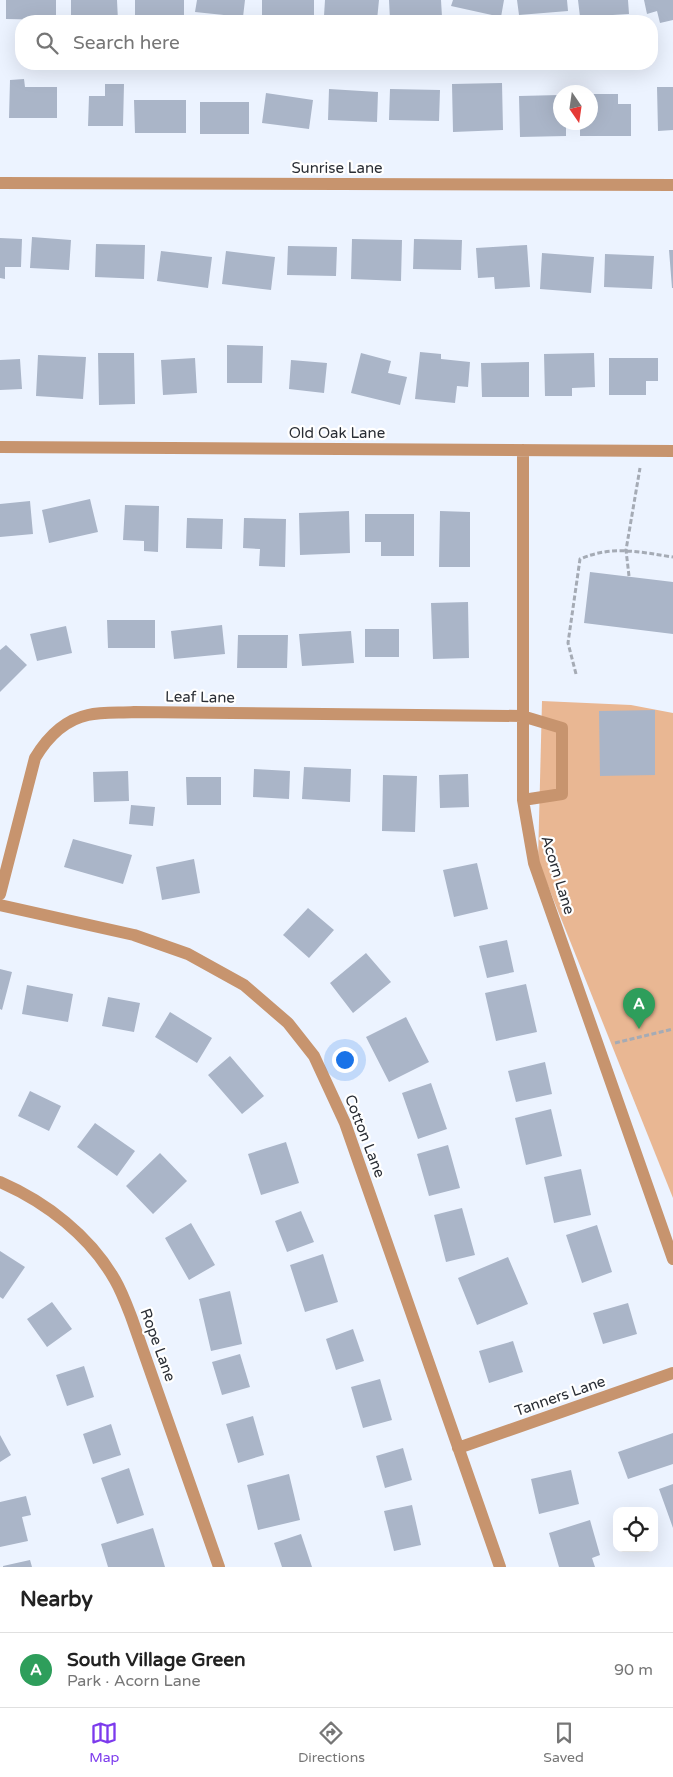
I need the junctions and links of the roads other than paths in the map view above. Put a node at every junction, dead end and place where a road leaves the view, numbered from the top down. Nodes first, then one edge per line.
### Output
1 (0, 183) edge
2 (673, 185) edge
3 (0, 447) edge
4 (523, 450) junction
5 (673, 450) edge
6 (522, 716) junction
7 (523, 800) junction
8 (0, 894) edge
9 (0, 905) edge
10 (0, 1182) edge
11 (673, 1259) edge
12 (673, 1373) edge
13 (458, 1448) junction
14 (219, 1567) edge
15 (500, 1567) edge

1 - 2 street, Sunrise Lane
3 - 4 street, Old Oak Lane
4 - 5 street, Old Oak Lane
4 - 6 street, Acorn Lane
6 - 7 street, Acorn Lane
6 - 7 street, Leaf Lane
6 - 8 street, Leaf Lane
7 - 11 street, Acorn Lane
9 - 13 street, Cotton Lane
10 - 14 street, Rope Lane
12 - 13 street, Tanners Lane
13 - 15 street, Cotton Lane

